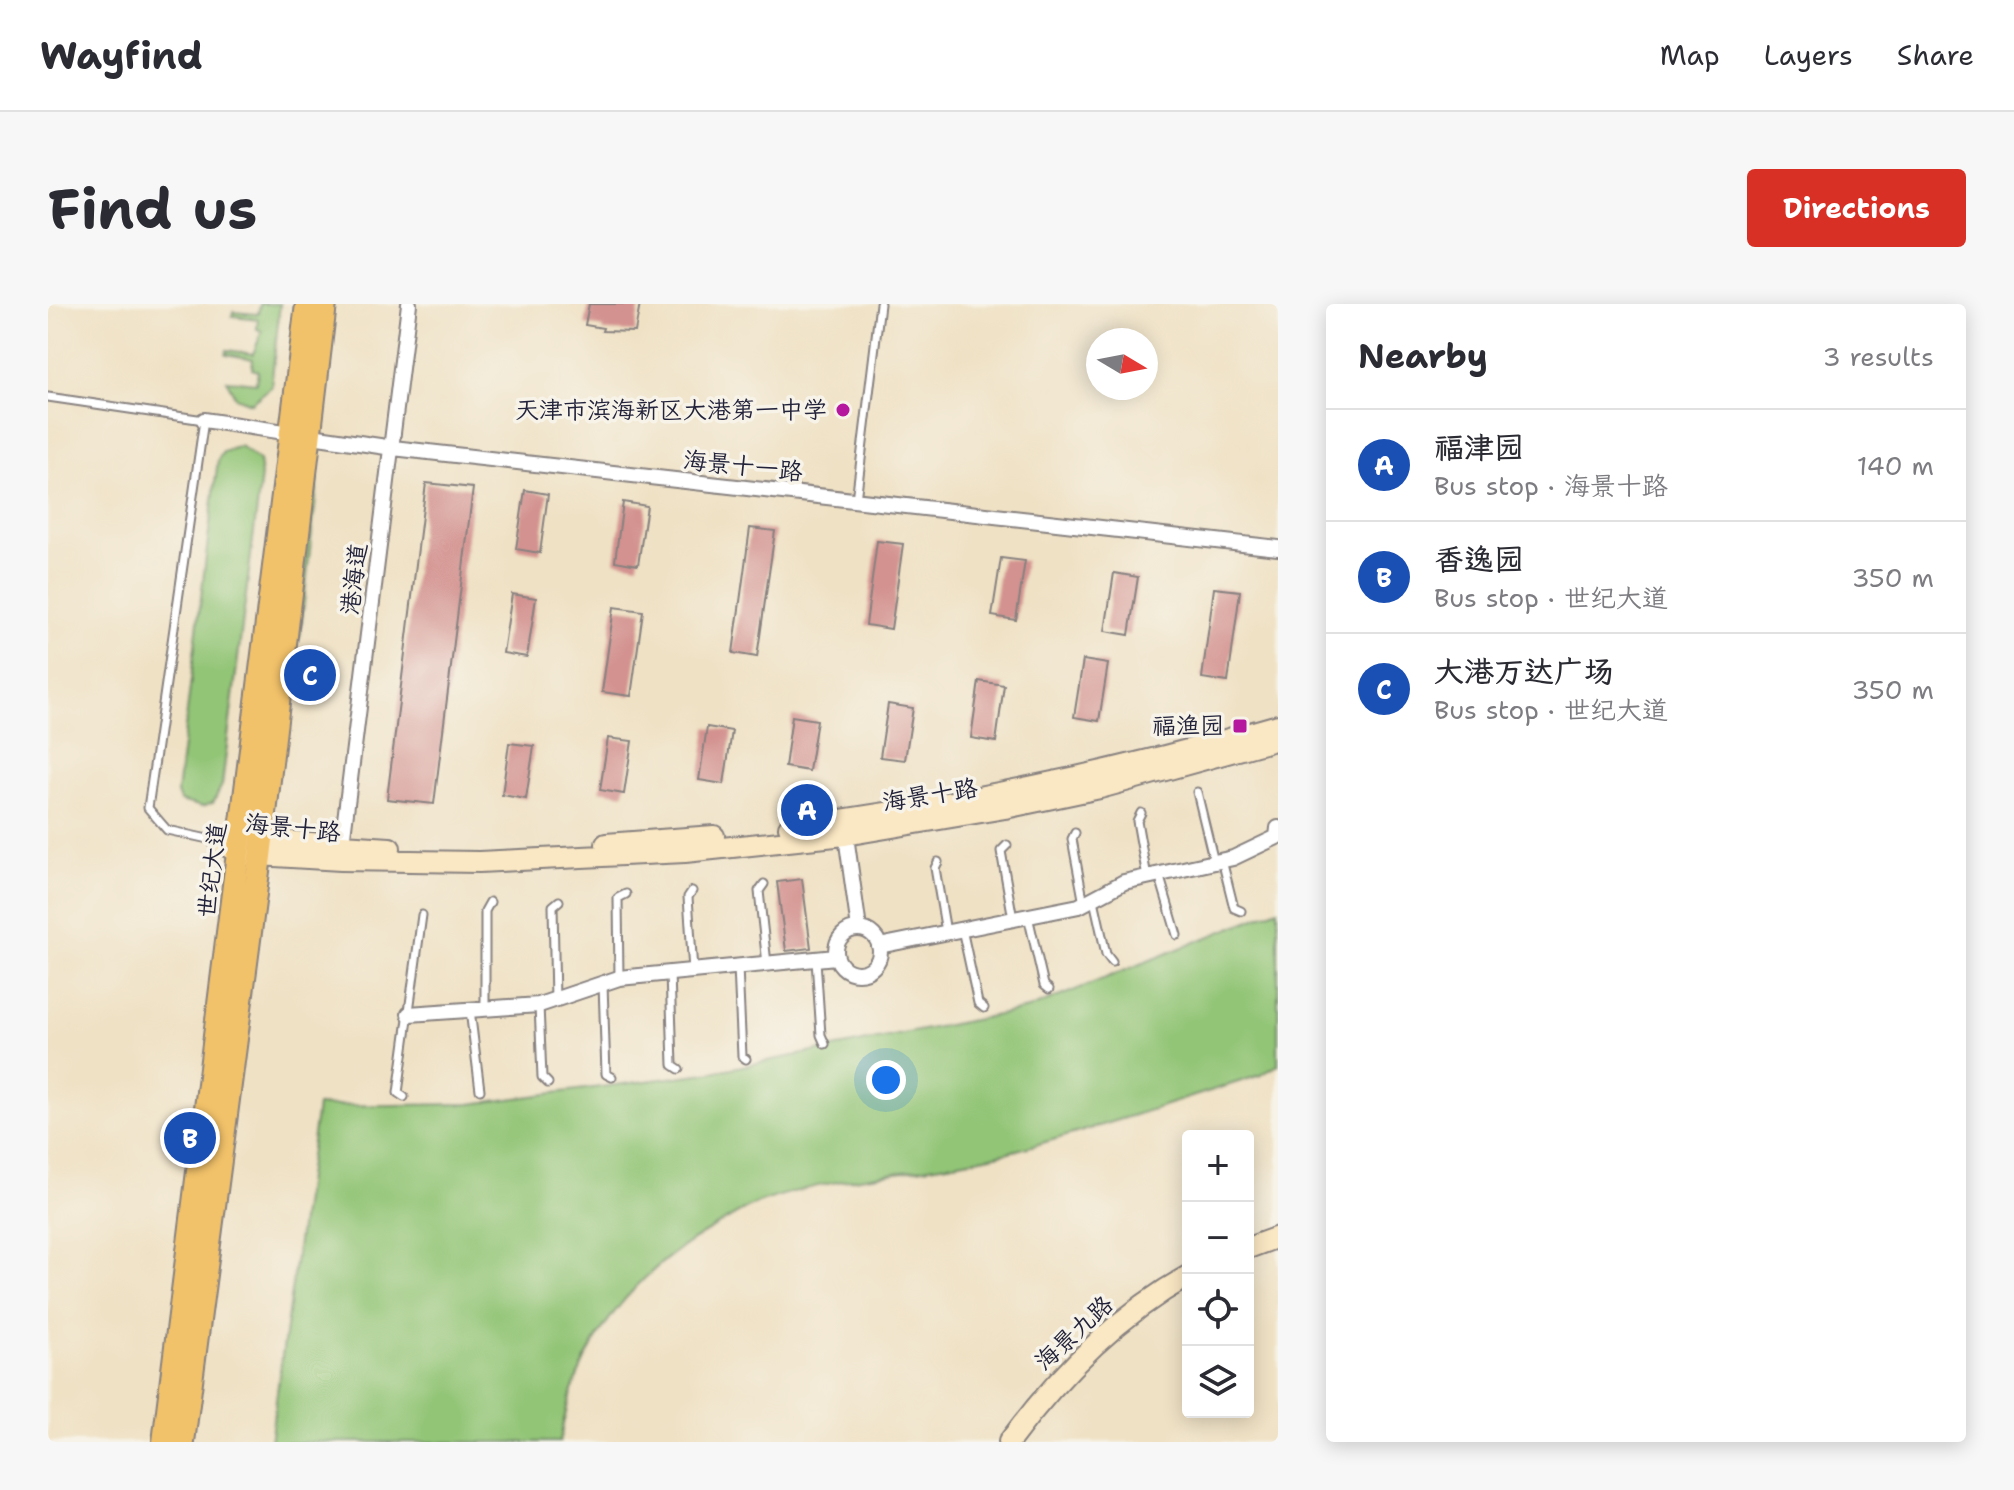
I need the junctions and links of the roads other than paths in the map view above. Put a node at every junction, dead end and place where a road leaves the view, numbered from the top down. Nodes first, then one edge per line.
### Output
1 (307, 304) edge
2 (325, 304) edge
3 (409, 304) edge
4 (880, 304) edge
5 (48, 397) edge
6 (204, 420) junction
7 (301, 436) junction
8 (393, 448) junction
9 (856, 501) junction
10 (1278, 548) edge
11 (1278, 725) edge
12 (1278, 739) edge
13 (1197, 792) dead end
14 (1141, 813) dead end
15 (844, 828) junction
16 (1278, 828) edge
17 (1075, 833) dead end
18 (219, 841) joint
19 (1007, 845) dead end
20 (251, 847) junction
21 (341, 853) junction
22 (1218, 861) junction
23 (938, 862) dead end
24 (1153, 875) junction
25 (764, 884) dead end
26 (692, 891) dead end
27 (626, 894) dead end
28 (559, 901) dead end
29 (1089, 901) junction
30 (490, 902) dead end
31 (1241, 911) dead end
32 (422, 915) dead end
33 (1021, 918) junction
34 (859, 929) junction
35 (962, 929) junction
36 (946, 932) junction
37 (1177, 935) dead end
38 (879, 946) junction
39 (836, 957) junction
40 (816, 959) junction
41 (1112, 962) dead end
42 (767, 964) junction
43 (738, 967) junction
44 (693, 971) junction
45 (670, 973) junction
46 (619, 978) junction
47 (603, 984) junction
48 (1049, 989) dead end
49 (555, 1000) junction
50 (539, 1005) junction
51 (984, 1008) dead end
52 (478, 1009) junction
53 (409, 1014) junction
54 (825, 1044) dead end
55 (746, 1059) dead end
56 (679, 1069) dead end
57 (612, 1077) dead end
58 (548, 1083) dead end
59 (480, 1090) dead end
60 (404, 1097) dead end
61 (1278, 1237) edge
62 (1278, 1245) edge
63 (1254, 1246) edge
64 (1254, 1253) edge
65 (1182, 1280) edge
66 (1182, 1288) edge
67 (164, 1442) edge
68 (183, 1442) edge
69 (1009, 1442) edge
70 (1017, 1442) edge

1 - 7 main road, 世纪大道
2 - 7 main road, 世纪大道
3 - 8 street, 港海道
4 - 9 lane
5 - 6 lane
6 - 7 street, 海景十一路
6 - 18 lane
7 - 8 street, 海景十一路
7 - 20 main road, 世纪大道
8 - 9 street, 海景十一路
8 - 21 street, 港海道
9 - 10 street, 海景十一路
11 - 15 street, 海景十路
12 - 15 street, 海景十路
13 - 22 lane
14 - 24 lane
15 - 21 street, 海景十路
15 - 34 street
16 - 22 street
17 - 29 lane
18 - 20 street, 海景十路
19 - 33 lane
20 - 21 street, 海景十路
20 - 67 main road, 世纪大道
20 - 68 main road, 世纪大道
22 - 24 street
22 - 31 lane
23 - 36 lane
24 - 29 street
24 - 37 lane
25 - 42 lane
26 - 44 lane
27 - 46 lane
28 - 49 lane
29 - 33 street
29 - 41 lane
30 - 52 lane
32 - 53 lane
33 - 35 street
33 - 48 lane
34 - 38 street
34 - 39 street
35 - 36 street
35 - 51 lane
36 - 38 street
38 - 39 street
39 - 40 street
40 - 42 street
40 - 54 lane
42 - 43 street
43 - 44 street
43 - 55 lane
44 - 45 street
45 - 46 street
45 - 56 lane
46 - 47 street
47 - 49 street
47 - 57 lane
49 - 50 street
50 - 52 street
50 - 58 lane
52 - 53 street
52 - 59 lane
53 - 60 lane
61 - 63 street
62 - 64 street
65 - 69 street, 海景九路
66 - 70 street, 海景九路

